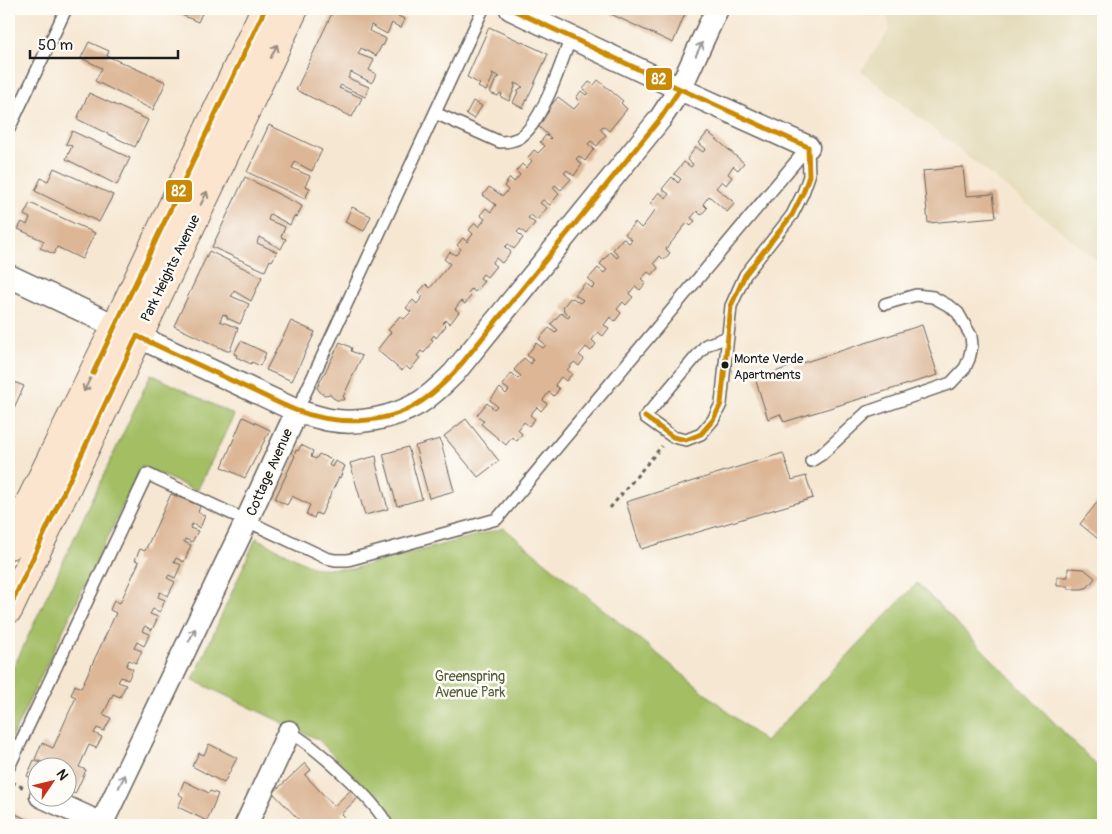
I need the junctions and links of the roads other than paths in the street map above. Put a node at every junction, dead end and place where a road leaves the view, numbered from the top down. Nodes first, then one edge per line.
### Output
1 (66, 9) edge
2 (265, 9) edge
3 (294, 9) edge
4 (483, 9) edge
5 (511, 9) edge
6 (718, 9) edge
7 (571, 37) junction
8 (680, 89) junction
9 (435, 113) junction
10 (9, 129) edge
11 (808, 147) junction
12 (9, 276) edge
13 (885, 304) dead end
14 (127, 331) junction
15 (728, 337) junction
16 (297, 411) junction
17 (811, 461) dead end
18 (247, 520) junction
19 (9, 545) edge
20 (9, 608) edge
21 (289, 732) joint
22 (9, 767) edge
23 (62, 806) edge
24 (253, 822) edge
25 (101, 825) edge
26 (388, 825) edge

1 - 10 lane
2 - 14 main road, Park Heights Avenue
14 -> 3 main road, Park Heights Avenue
4 - 9 lane
5 - 7 street
8 -> 6 street, Cottage Avenue
7 - 8 street
7 - 9 lane
8 - 11 street
8 - 16 street, Cottage Avenue
9 - 16 lane
11 - 15 lane
11 - 18 lane
12 - 14 street
13 - 17 lane
14 - 16 street
14 -> 19 main road, Park Heights Avenue
14 - 20 main road, Park Heights Avenue
15 - 15 lane
16 - 18 street, Cottage Avenue
18 - 22 lane
25 -> 18 street, Cottage Avenue
21 - 24 street
21 - 26 lane
23 - 25 street

